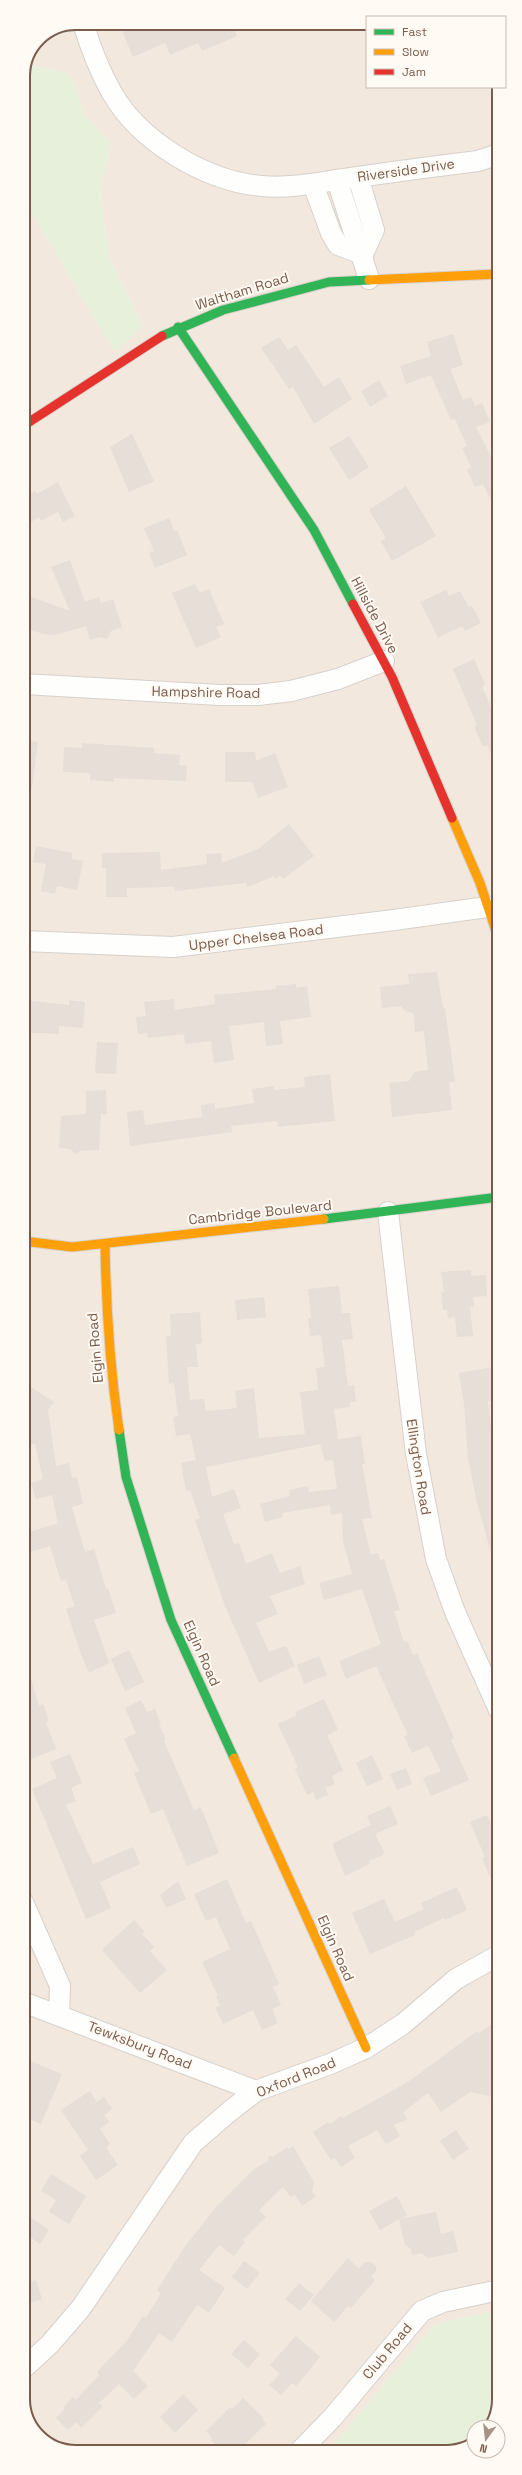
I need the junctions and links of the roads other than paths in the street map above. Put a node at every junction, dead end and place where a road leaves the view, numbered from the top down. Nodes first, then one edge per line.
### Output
1 (85, 30) edge
2 (492, 156) edge
3 (358, 177) junction
4 (337, 180) junction
5 (313, 184) junction
6 (363, 254) junction
7 (492, 274) edge
8 (369, 279) junction
9 (178, 327) junction
10 (30, 421) edge
11 (384, 661) junction
12 (30, 684) edge
13 (487, 907) junction
14 (492, 921) edge
15 (30, 941) edge
16 (492, 1198) edge
17 (388, 1212) junction
18 (30, 1242) edge
19 (105, 1244) junction
20 (492, 1695) edge
21 (30, 1918) edge
22 (492, 1959) edge
23 (30, 2005) edge
24 (59, 2015) junction
25 (366, 2048) junction
26 (256, 2091) junction
27 (492, 2292) edge
28 (30, 2363) edge
29 (306, 2445) edge

1 - 5 street, Riverside Drive
2 - 3 street, Riverside Drive
3 - 4 street, Riverside Drive
3 - 6 street
4 - 5 street, Riverside Drive
4 - 6 street
5 - 6 street
6 - 8 street
7 - 8 street, Waltham Road
8 - 9 street, Waltham Road
9 - 10 street, Waltham Road
9 - 11 street, Hillside Drive
11 - 12 street, Hampshire Road
11 - 13 street, Hillside Drive
13 - 14 street, Hillside Drive
13 - 15 street, Upper Chelsea Road
16 - 17 street, Cambridge Boulevard
17 - 19 street, Cambridge Boulevard
17 - 20 street, Ellington Road
18 - 19 street, Cambridge Boulevard
19 - 25 street, Elgin Road
21 - 24 street
22 - 25 street, Oxford Road
23 - 24 street, Tewksbury Road
24 - 26 street, Tewksbury Road
25 - 26 street, Oxford Road
26 - 28 street, Oxford Road
27 - 29 street, Club Road

